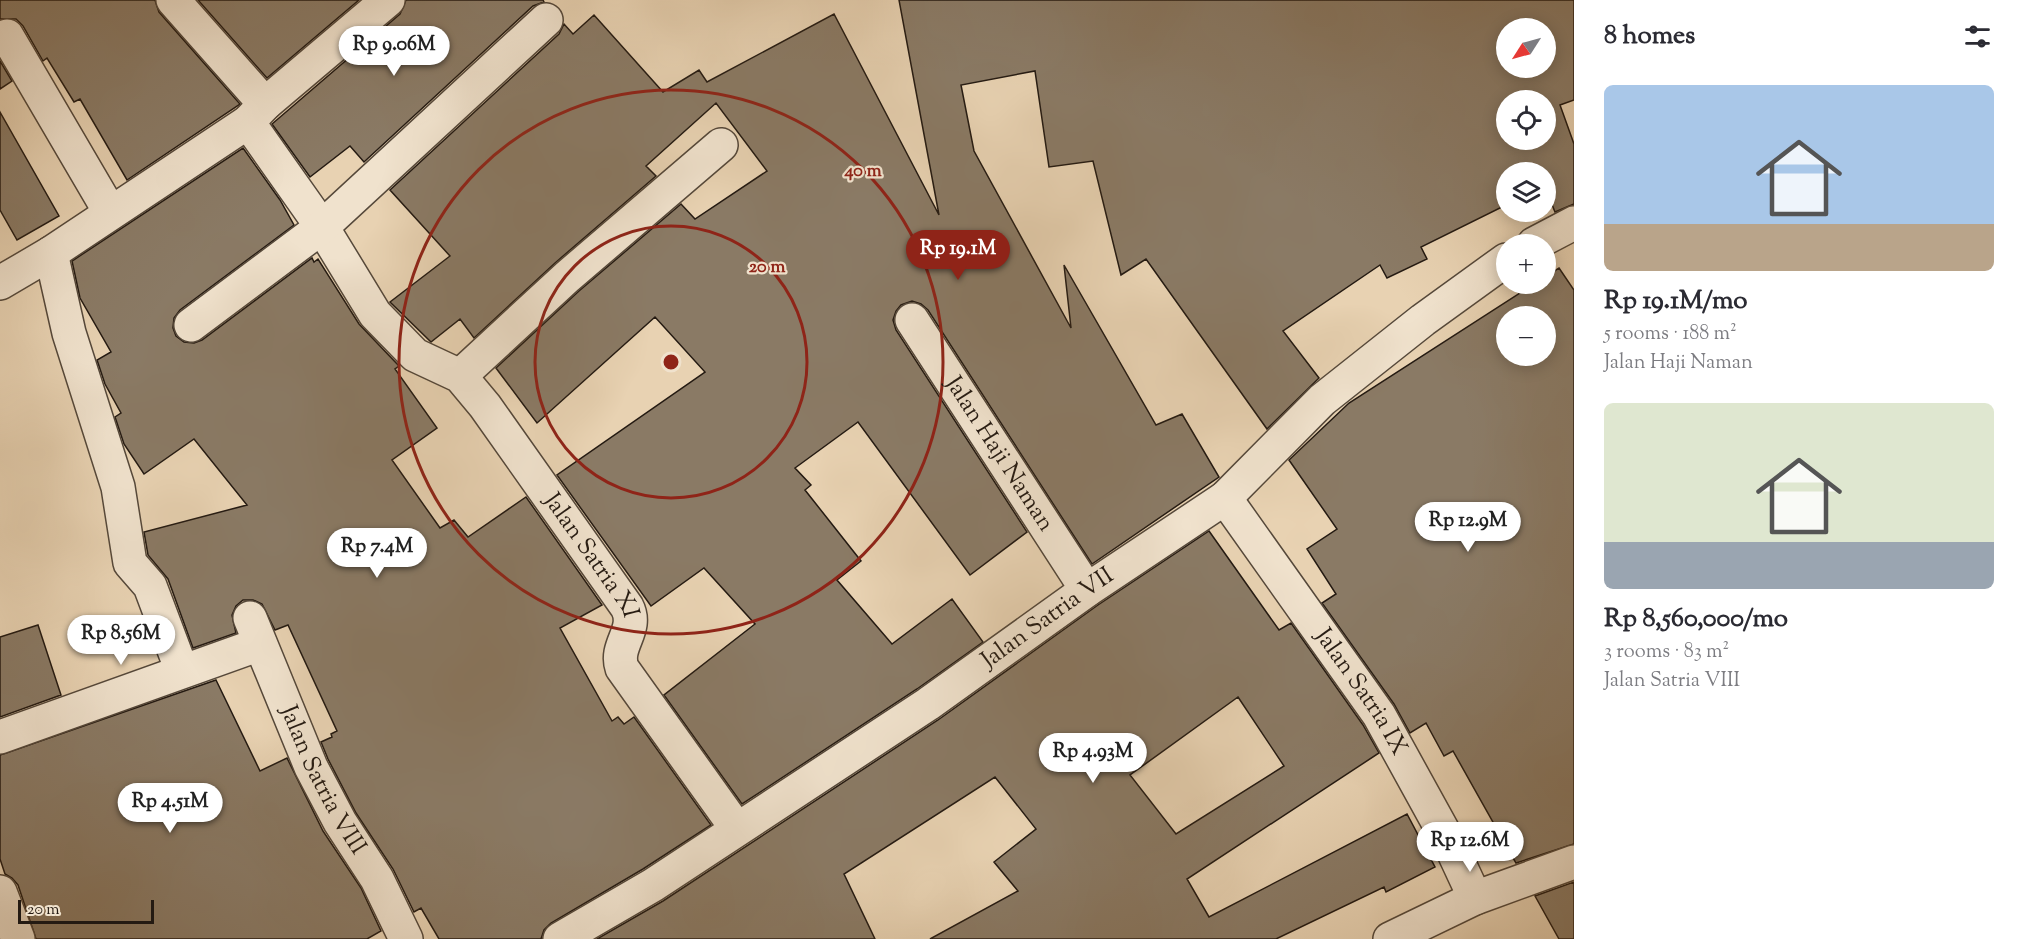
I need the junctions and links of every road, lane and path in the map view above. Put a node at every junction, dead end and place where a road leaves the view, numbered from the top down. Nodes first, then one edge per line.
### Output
1 (173, 0) edge
2 (388, 0) edge
3 (546, 20) dead end
4 (7, 36) dead end
5 (256, 113) junction
6 (721, 145) dead end
7 (110, 212) junction
8 (1574, 223) edge
9 (322, 227) junction
10 (1553, 234) edge
11 (51, 253) junction
12 (1496, 267) edge
13 (0, 283) edge
14 (912, 320) dead end
15 (191, 325) dead end
16 (460, 376) junction
17 (1225, 498) junction
18 (1087, 590) junction
19 (182, 671) junction
20 (0, 737) edge
21 (737, 829) junction
22 (1574, 862) edge
23 (0, 892) edge
24 (1475, 898) junction
25 (18, 939) edge
26 (405, 939) edge
27 (560, 939) edge
28 (1390, 939) edge

1 - 5 street
2 - 5 street
3 - 9 street
4 - 7 street
5 - 7 street
5 - 9 street
6 - 16 street
7 - 11 street
8 - 10 street
9 - 15 street
9 - 16 street
11 - 13 street
11 - 19 street
12 - 17 street, Jalan Satria VII
14 - 18 street, Jalan Haji Naman
16 - 21 street, Jalan Satria XI
17 - 18 street, Jalan Satria VII
17 - 24 street, Jalan Satria IX
18 - 21 street, Jalan Satria VII
19 - 20 street
19 - 26 street, Jalan Satria VIII
21 - 27 street, Jalan Satria VII
22 - 24 street
23 - 25 street
24 - 28 street

